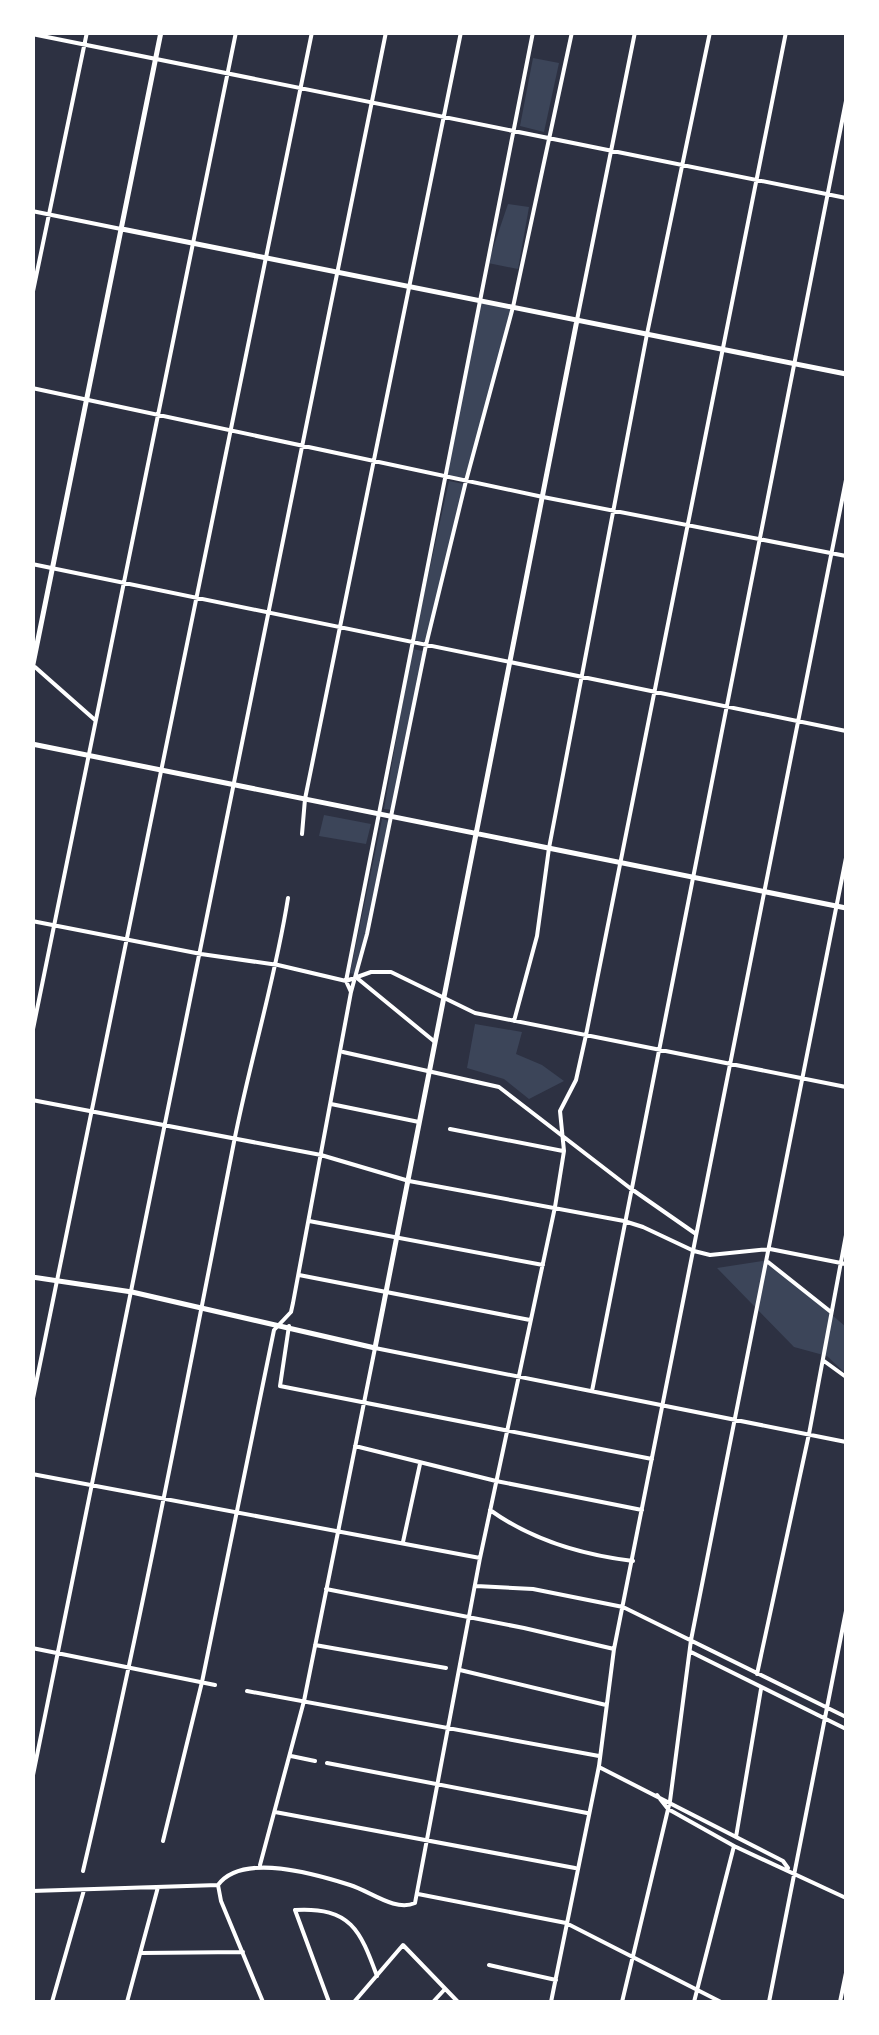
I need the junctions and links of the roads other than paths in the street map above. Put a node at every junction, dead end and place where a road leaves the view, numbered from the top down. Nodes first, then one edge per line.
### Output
1 (87, 32) edge
2 (162, 32) edge
3 (236, 32) edge
4 (312, 32) edge
5 (386, 32) edge
6 (462, 32) edge
7 (533, 32) edge
8 (572, 32) edge
9 (635, 32) edge
10 (710, 32) edge
11 (786, 32) edge
12 (32, 34) edge
13 (84, 44) junction
14 (156, 59) junction
15 (228, 74) junction
16 (301, 88) junction
17 (846, 101) edge
18 (372, 102) junction
19 (444, 117) junction
20 (514, 131) junction
21 (550, 138) junction
22 (611, 150) junction
23 (684, 165) junction
24 (756, 180) junction
25 (828, 194) junction
26 (846, 198) edge
27 (32, 211) edge
28 (49, 214) junction
29 (122, 229) junction
30 (193, 243) junction
31 (265, 258) junction
32 (337, 272) junction
33 (410, 287) junction
34 (32, 296) edge
35 (480, 301) junction
36 (513, 308) junction
37 (577, 320) junction
38 (648, 334) junction
39 (722, 349) junction
40 (793, 364) junction
41 (846, 374) edge
42 (32, 388) edge
43 (87, 400) junction
44 (158, 416) junction
45 (230, 432) junction
46 (304, 446) junction
47 (375, 462) junction
48 (447, 476) junction
49 (466, 480) junction
50 (846, 480) edge
51 (543, 497) junction
52 (616, 510) junction
53 (687, 523) junction
54 (759, 538) junction
55 (833, 554) junction
56 (846, 556) edge
57 (32, 564) edge
58 (53, 568) junction
59 (123, 583) junction
60 (196, 598) junction
61 (270, 613) junction
62 (341, 628) junction
63 (412, 642) junction
64 (426, 645) junction
65 (511, 662) junction
66 (33, 668) edge
67 (582, 677) junction
68 (654, 692) junction
69 (726, 706) junction
70 (95, 720) junction
71 (797, 721) junction
72 (846, 731) edge
73 (32, 744) edge
74 (90, 756) junction
75 (162, 770) junction
76 (234, 784) junction
77 (305, 799) junction
78 (378, 814) junction
79 (392, 816) junction
80 (476, 833) junction
81 (302, 834) dead end
82 (549, 848) junction
83 (846, 858) edge
84 (621, 862) junction
85 (693, 877) junction
86 (765, 892) junction
87 (288, 898) dead end
88 (838, 906) junction
89 (846, 908) edge
90 (32, 921) edge
91 (55, 925) junction
92 (127, 939) junction
93 (200, 954) junction
94 (278, 966) junction
95 (357, 978) junction
96 (346, 982) junction
97 (351, 992) junction
98 (446, 997) junction
99 (514, 1021) junction
100 (32, 1034) edge
101 (586, 1035) junction
102 (436, 1042) junction
103 (657, 1049) junction
104 (342, 1052) junction
105 (730, 1064) junction
106 (430, 1070) junction
107 (803, 1078) junction
108 (846, 1087) edge
109 (32, 1100) edge
110 (331, 1104) junction
111 (92, 1112) junction
112 (419, 1122) junction
113 (166, 1125) junction
114 (450, 1128) dead end
115 (234, 1138) junction
116 (563, 1138) junction
117 (564, 1151) junction
118 (321, 1154) junction
119 (409, 1182) junction
120 (630, 1188) junction
121 (554, 1206) junction
122 (309, 1220) junction
123 (624, 1221) junction
124 (696, 1234) junction
125 (846, 1235) edge
126 (397, 1238) junction
127 (770, 1249) junction
128 (694, 1252) junction
129 (768, 1262) junction
130 (844, 1264) edge
131 (543, 1265) junction
132 (299, 1275) junction
133 (32, 1277) edge
134 (56, 1280) junction
135 (132, 1292) junction
136 (386, 1292) junction
137 (203, 1308) junction
138 (830, 1312) junction
139 (530, 1320) junction
140 (279, 1324) junction
141 (289, 1326) junction
142 (375, 1348) junction
143 (824, 1361) junction
144 (519, 1377) junction
145 (846, 1378) edge
146 (592, 1391) junction
147 (32, 1402) edge
148 (364, 1403) junction
149 (663, 1406) junction
150 (735, 1420) junction
151 (507, 1432) junction
152 (809, 1434) junction
153 (846, 1442) edge
154 (354, 1446) junction
155 (652, 1460) junction
156 (420, 1464) junction
157 (32, 1474) edge
158 (496, 1481) junction
159 (93, 1487) junction
160 (163, 1498) junction
161 (490, 1510) junction
162 (642, 1510) junction
163 (238, 1512) junction
164 (337, 1533) junction
165 (403, 1544) junction
166 (480, 1558) junction
167 (633, 1561) junction
168 (476, 1586) junction
169 (326, 1589) junction
170 (622, 1607) junction
171 (846, 1611) edge
172 (470, 1617) junction
173 (692, 1640) junction
174 (315, 1645) junction
175 (32, 1648) edge
176 (614, 1649) junction
177 (691, 1652) junction
178 (59, 1654) junction
179 (446, 1668) dead end
180 (131, 1670) junction
181 (460, 1670) junction
182 (757, 1674) junction
183 (202, 1682) junction
184 (215, 1684) dead end
185 (761, 1689) junction
186 (247, 1691) dead end
187 (304, 1701) junction
188 (608, 1705) junction
189 (828, 1707) junction
190 (846, 1716) edge
191 (826, 1719) junction
192 (448, 1728) junction
193 (846, 1729) edge
194 (291, 1756) junction
195 (599, 1756) junction
196 (314, 1761) dead end
197 (327, 1763) dead end
198 (598, 1766) junction
199 (32, 1780) edge
200 (436, 1784) junction
201 (657, 1795) junction
202 (670, 1802) junction
203 (668, 1809) junction
204 (276, 1812) junction
205 (588, 1813) junction
206 (736, 1838) junction
207 (426, 1841) junction
208 (163, 1842) dead end
209 (734, 1846) junction
210 (260, 1866) junction
211 (576, 1868) junction
212 (788, 1868) junction
213 (84, 1871) dead end
214 (796, 1872) junction
215 (218, 1885) junction
216 (158, 1888) junction
217 (84, 1890) junction
218 (32, 1891) edge
219 (417, 1894) junction
220 (846, 1898) edge
221 (566, 1923) junction
222 (141, 1952) junction
223 (243, 1952) junction
224 (632, 1955) junction
225 (489, 1965) dead end
226 (846, 1972) edge
227 (377, 1976) junction
228 (556, 1980) junction
229 (445, 1989) junction
230 (697, 1989) junction
231 (52, 2002) edge
232 (127, 2002) edge
233 (263, 2002) edge
234 (328, 2002) edge
235 (354, 2002) edge
236 (432, 2002) edge
237 (458, 2002) edge
238 (551, 2002) edge
239 (622, 2002) edge
240 (694, 2002) edge
241 (721, 2002) edge
242 (769, 2002) edge
243 (840, 2002) edge

1 - 13 street
2 - 14 street
3 - 15 street
4 - 16 street
5 - 18 street
6 - 19 street
7 - 20 street
8 - 21 street
9 - 22 street
10 - 23 street
11 - 24 street
12 - 13 street
13 - 14 street
13 - 28 street
14 - 15 street
14 - 29 street
15 - 16 street
15 - 30 street
16 - 18 street
16 - 31 street
17 - 25 street
18 - 19 street
18 - 32 street
19 - 20 street
19 - 33 street
20 - 21 street
20 - 35 street
21 - 22 street
21 - 36 street
22 - 23 street
22 - 37 street
23 - 24 street
23 - 38 street
24 - 25 street
24 - 39 street
25 - 26 street
25 - 40 street
27 - 28 street
28 - 29 street
28 - 34 street
29 - 30 street
29 - 43 street
30 - 31 street
30 - 44 street
31 - 32 street
31 - 45 street
32 - 33 street
32 - 46 street
33 - 35 street
33 - 47 street
35 - 36 street
35 - 48 street
36 - 37 street
36 - 49 street
37 - 38 street
37 - 51 street
38 - 39 street
38 - 52 street
39 - 40 street
39 - 53 street
40 - 41 street
40 - 54 street
42 - 43 street
43 - 44 street
43 - 58 street
44 - 45 street
44 - 59 street
45 - 46 street
45 - 60 street
46 - 47 street
46 - 61 street
47 - 48 street
47 - 62 street
48 - 49 street
48 - 63 street
49 - 51 street
49 - 64 street
50 - 55 street
51 - 52 street
51 - 65 street
52 - 53 street
52 - 67 street
53 - 54 street
53 - 68 street
54 - 55 street
54 - 69 street
55 - 56 street
55 - 71 street
57 - 58 street
58 - 59 street
58 - 66 street
59 - 60 street
59 - 70 street
60 - 61 street
60 - 75 street
61 - 62 street
61 - 76 street
62 - 63 street
62 - 77 street
63 - 64 street
63 - 78 street
64 - 65 street
64 - 79 street
65 - 67 street
65 - 80 street
66 - 70 street
67 - 68 street
67 - 82 street
68 - 69 street
68 - 84 street
69 - 71 street
69 - 85 street
70 - 74 street
71 - 72 street
71 - 86 street
73 - 74 street
74 - 75 street
74 - 91 street
75 - 76 street
75 - 92 street
76 - 77 street
76 - 93 street
77 - 78 street
77 - 81 street
78 - 79 street
78 - 96 street
79 - 80 street
79 - 95 street
80 - 82 street
80 - 98 street
82 - 84 street
82 - 99 street
83 - 88 street
84 - 85 street
84 - 101 street
85 - 86 street
85 - 103 street
86 - 88 street
86 - 105 street
87 - 94 street
88 - 89 street
88 - 107 street
90 - 91 street
91 - 92 street
91 - 100 street
92 - 93 street
92 - 111 street
93 - 94 street
93 - 113 street
94 - 96 street
94 - 115 street
95 - 96 street
95 - 97 street
95 - 98 street
95 - 102 street
96 - 97 street
97 - 104 street
98 - 99 street
98 - 102 street
99 - 101 street
101 - 103 street
101 - 116 street
102 - 106 street
103 - 105 street
103 - 120 street
104 - 106 street
104 - 110 street
105 - 107 street
105 - 124 street
106 - 112 street
106 - 116 street
107 - 108 street
107 - 127 street
109 - 111 street
110 - 112 street
110 - 118 street
111 - 113 street
111 - 134 street
112 - 119 street
113 - 115 street
113 - 135 street
114 - 117 street
115 - 118 street
115 - 137 street
116 - 117 street
116 - 120 street
117 - 121 street
118 - 119 street
118 - 122 street
119 - 121 street
119 - 126 street
120 - 123 street
120 - 124 street
121 - 123 street
121 - 131 street
122 - 126 street
122 - 132 street
123 - 128 street
123 - 146 street
124 - 128 street
125 - 130 street
126 - 131 street
126 - 136 street
127 - 128 street
127 - 129 street
127 - 130 street
128 - 149 street
129 - 138 street
129 - 150 street
130 - 138 street
131 - 139 street
132 - 136 street
132 - 140 street
133 - 134 street
134 - 135 street
134 - 147 street
135 - 137 street
135 - 159 street
136 - 139 street
136 - 142 street
137 - 140 street
137 - 160 street
138 - 143 street
139 - 144 street
140 - 141 street
140 - 163 street
141 - 142 street
141 - 148 street
142 - 144 street
142 - 148 street
143 - 145 street
143 - 152 street
144 - 146 street
144 - 151 street
146 - 149 street
148 - 151 street
148 - 154 street
149 - 150 street
149 - 155 street
150 - 152 street
150 - 173 street
151 - 155 street
151 - 158 street
152 - 153 street
152 - 182 street
154 - 156 street
154 - 164 street
155 - 162 street
156 - 158 street
156 - 165 street
157 - 159 street
158 - 161 street
158 - 162 street
159 - 160 street
159 - 178 street
160 - 163 street
160 - 180 street
161 - 166 street
161 - 167 street
162 - 167 street
163 - 164 street
163 - 183 street
164 - 165 street
164 - 169 street
165 - 166 street
166 - 168 street
167 - 170 street
168 - 170 street
168 - 172 street
169 - 172 street
169 - 174 street
170 - 173 street
170 - 176 street
171 - 189 street
172 - 176 street
172 - 181 street
173 - 177 street
173 - 182 street
174 - 179 street
174 - 187 street
175 - 178 street
176 - 188 street
177 - 185 street
177 - 202 street
178 - 180 street
178 - 199 street
180 - 183 street
180 - 213 street
181 - 188 street
181 - 192 street
182 - 189 street
183 - 184 street
183 - 208 street
185 - 191 street
185 - 206 street
186 - 187 street
187 - 192 street
187 - 194 street
188 - 195 street
189 - 190 street
189 - 191 street
191 - 193 street
191 - 214 street
192 - 195 street
192 - 200 street
194 - 196 street
194 - 204 street
195 - 198 street
197 - 200 street
198 - 201 street
198 - 205 street
200 - 205 street
200 - 207 street
201 - 202 street
201 - 203 street
202 - 203 street
202 - 206 street
203 - 209 street
203 - 224 street
204 - 207 street
204 - 210 street
205 - 211 street
206 - 212 street
207 - 211 street
207 - 219 street
209 - 212 street
209 - 230 street
210 - 215 street
210 - 219 street
211 - 221 street
212 - 214 street
214 - 220 street
214 - 242 street
215 - 216 street
215 - 223 street
216 - 217 street
216 - 222 street
217 - 218 street
217 - 231 street
219 - 221 street
221 - 224 street
221 - 228 street
222 - 223 street
222 - 232 street
223 - 233 street
224 - 230 street
224 - 239 street
225 - 228 street
226 - 243 street
227 - 229 street
227 - 234 street
227 - 235 street
228 - 238 street
229 - 236 street
229 - 237 street
230 - 240 street
230 - 241 street

